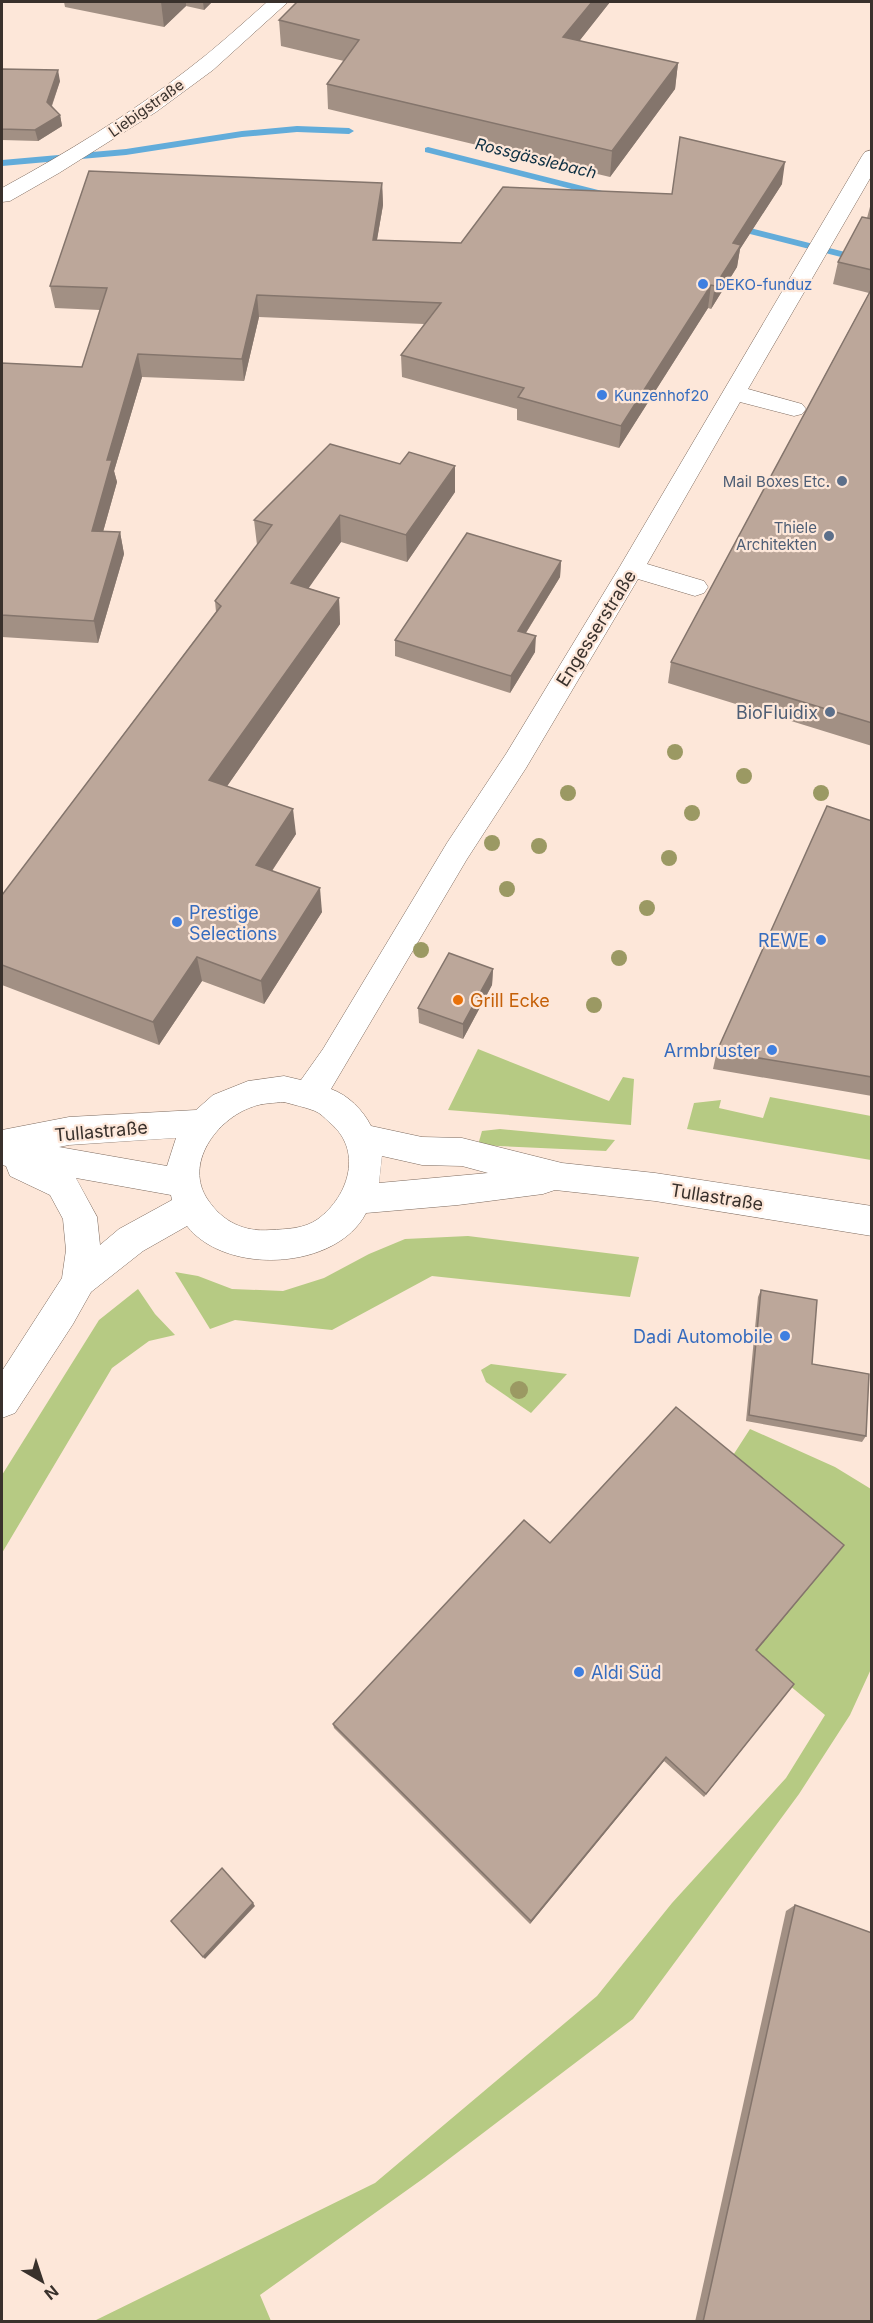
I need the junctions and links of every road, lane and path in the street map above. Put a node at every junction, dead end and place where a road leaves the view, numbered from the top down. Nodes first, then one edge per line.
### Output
1 (278, 2) edge
2 (872, 156) edge
3 (57, 167) junction
4 (77, 182) dead end
5 (2, 196) edge
6 (733, 393) junction
7 (794, 409) dead end
8 (632, 568) junction
9 (696, 587) dead end
10 (310, 1093) junction
11 (202, 1123) junction
12 (362, 1138) junction
13 (2, 1144) edge
14 (2, 1151) edge
15 (2, 1156) edge
16 (562, 1177) junction
17 (187, 1195) junction
18 (357, 1199) junction
19 (872, 1221) edge
20 (79, 1281) junction
21 (2, 1401) edge

1 - 3 street, Liebigstraße
2 - 6 street, Engesserstraße
3 - 4 street
3 - 5 street, Liebigstraße
6 - 7 street
6 - 8 street, Engesserstraße
8 - 9 street
8 - 10 street, Engesserstraße
10 - 11 street
10 - 12 street
11 - 13 street, Tullastraße
11 - 17 street
12 - 16 street, Tullastraße
12 - 18 street
14 - 17 street, Tullastraße
15 - 20 street
16 - 18 street, Tullastraße
16 - 19 street, Tullastraße
17 - 18 street
17 - 20 street
20 - 21 street

